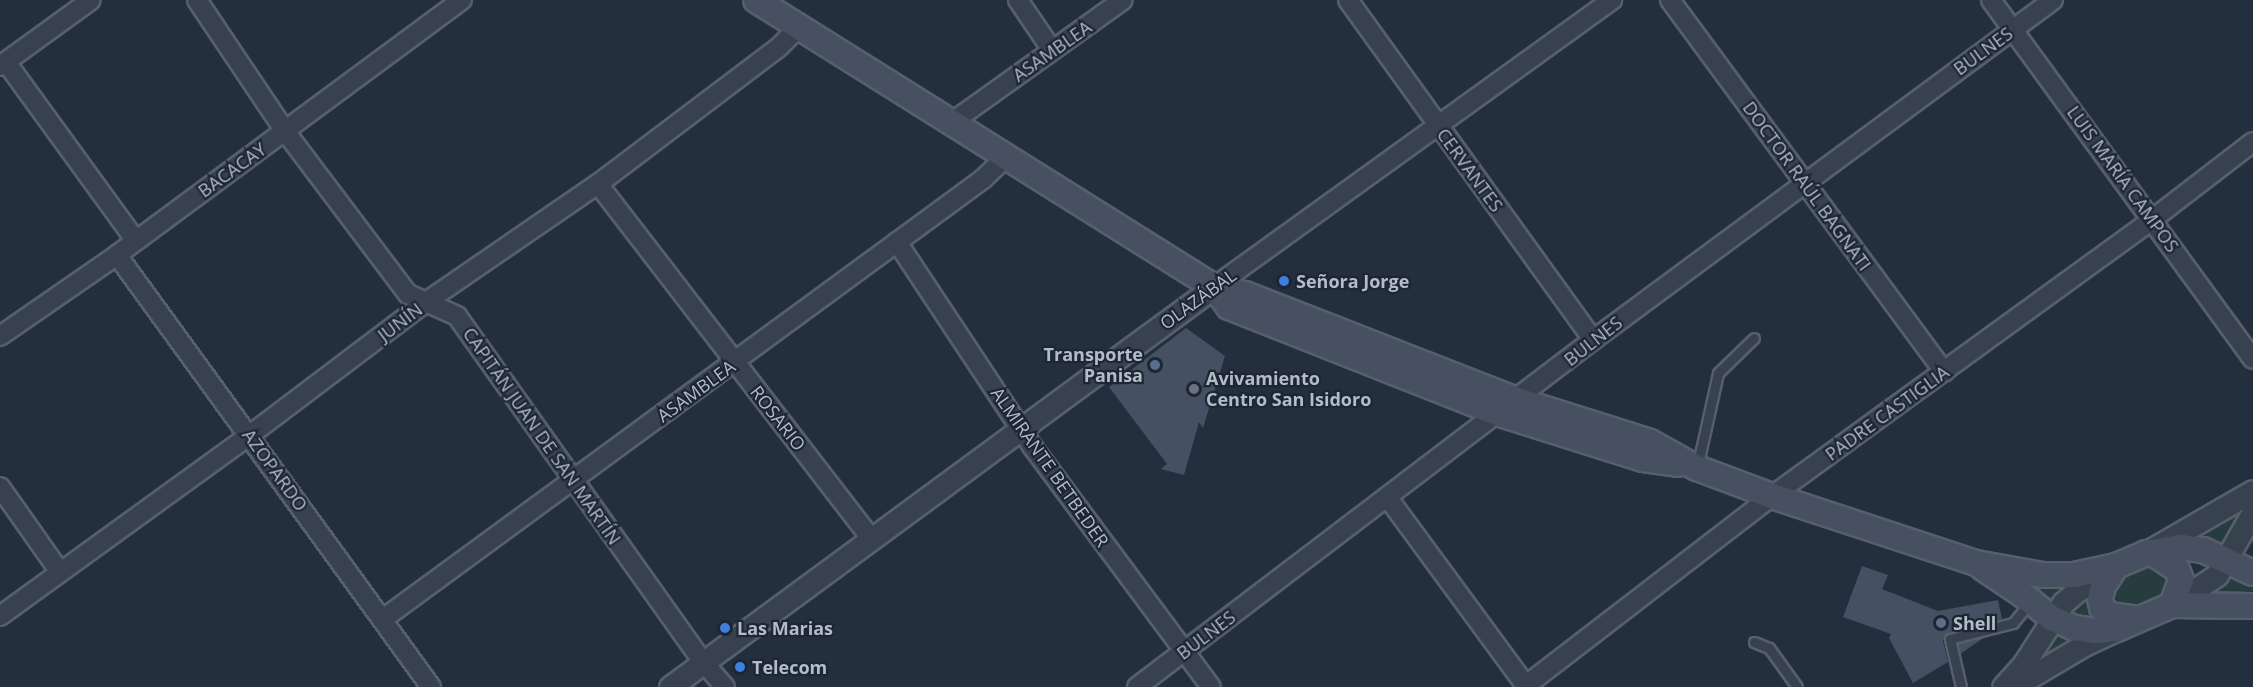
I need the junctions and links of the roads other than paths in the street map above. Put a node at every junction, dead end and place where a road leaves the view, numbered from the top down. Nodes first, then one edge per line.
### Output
1 (91, 0) edge
2 (197, 0) edge
3 (462, 0) edge
4 (756, 0) edge
5 (1018, 0) edge
6 (1123, 0) edge
7 (1348, 0) edge
8 (1612, 0) edge
9 (1670, 0) edge
10 (1991, 0) edge
11 (2053, 0) edge
12 (799, 27) junction
13 (2013, 29) junction
14 (1052, 50) junction
15 (3, 64) edge
16 (951, 123) junction
17 (1438, 125) junction
18 (285, 131) junction
19 (2253, 142) edge
20 (1005, 158) junction
21 (1804, 183) junction
22 (598, 184) junction
23 (2152, 219) junction
24 (136, 241) junction
25 (897, 242) junction
26 (117, 255) junction
27 (1214, 287) junction
28 (426, 302) junction
29 (0, 336) edge
30 (1754, 338) dead end
31 (1593, 339) junction
32 (2253, 358) edge
33 (735, 363) junction
34 (1944, 372) junction
35 (1507, 406) junction
36 (1020, 428) junction
37 (250, 435) junction
38 (1697, 468) junction
39 (574, 480) junction
40 (0, 487) edge
41 (2253, 491) edge
42 (1772, 496) junction
43 (1388, 498) junction
44 (2253, 512) edge
45 (870, 537) junction
46 (2146, 553) junction
47 (2226, 559) junction
48 (1976, 563) junction
49 (2116, 566) junction
50 (60, 572) junction
51 (2253, 573) edge
52 (2030, 601) junction
53 (2172, 606) junction
54 (2253, 606) edge
55 (0, 616) edge
56 (2051, 618) junction
57 (383, 619) junction
58 (2140, 619) junction
59 (2117, 629) junction
60 (1754, 642) dead end
61 (1184, 652) junction
62 (704, 663) junction
63 (432, 687) edge
64 (670, 687) edge
65 (725, 687) edge
66 (1137, 687) edge
67 (1210, 687) edge
68 (1526, 687) edge
69 (1797, 687) edge
70 (1961, 687) edge
71 (2003, 687) edge
72 (2012, 687) edge

1 - 15 street
2 - 18 street, CAPITÁN JUAN DE SAN MARTÍN
3 - 18 street, BACACAY
4 - 12 main road
5 - 14 street
6 - 14 street, ASAMBLEA
7 - 17 street, CERVANTES
8 - 17 street, OLAZÁBAL
9 - 21 street, DOCTOR RAÚL BAGNATI
10 - 13 street, LUIS MARÍA CAMPOS
11 - 13 street, BULNES
12 - 16 main road
12 - 22 street, JUNÍN
13 - 21 street, BULNES
13 - 23 street, LUIS MARÍA CAMPOS
14 - 16 street, ASAMBLEA
15 - 24 street
16 - 20 main road
17 - 27 street, OLAZÁBAL
17 - 31 street, CERVANTES
18 - 24 street, BACACAY
18 - 28 street, CAPITÁN JUAN DE SAN MARTÍN
19 - 23 street, PADRE CASTIGLIA
20 - 25 street, ASAMBLEA
20 - 27 main road
21 - 31 street, BULNES
21 - 34 street, DOCTOR RAÚL BAGNATI
22 - 28 street, JUNÍN
22 - 33 street, ROSARIO
23 - 32 street, LUIS MARÍA CAMPOS
23 - 34 street, PADRE CASTIGLIA
24 - 26 street, BACACAY
25 - 33 street, ASAMBLEA
25 - 36 street, ALMIRANTE BETBEDER
26 - 29 street, BACACAY
26 - 37 street, AZOPARDO
27 - 35 main road
27 - 36 street, OLAZÁBAL
28 - 37 street, JUNÍN
28 - 39 street, CAPITÁN JUAN DE SAN MARTÍN
30 - 38 lane
31 - 35 street, BULNES
33 - 39 street, ASAMBLEA
33 - 45 street, ROSARIO
34 - 42 street, PADRE CASTIGLIA
35 - 38 main road
35 - 43 street, BULNES
36 - 45 street, OLAZÁBAL
36 - 61 street, ALMIRANTE BETBEDER
37 - 50 street, JUNÍN
37 - 57 street, AZOPARDO
38 - 42 main road
39 - 57 street, ASAMBLEA
39 - 62 street, CAPITÁN JUAN DE SAN MARTÍN
40 - 50 street
41 - 46 street
42 - 48 main road
42 - 68 street, PADRE CASTIGLIA
43 - 61 street, BULNES
43 - 68 street
44 - 47 street
45 - 62 street, OLAZÁBAL
46 - 47 main road
46 - 49 main road
46 - 53 main road
47 - 51 main road
47 - 53 street
48 - 49 main road
48 - 52 main road
49 - 56 street
49 - 58 main road
50 - 55 street, JUNÍN
52 - 56 main road
52 - 70 lane
53 - 54 main road
53 - 58 main road
56 - 59 main road
56 - 71 street
57 - 63 street, AZOPARDO
58 - 59 main road
59 - 72 street
60 - 69 lane
61 - 66 street, BULNES
61 - 67 street, ALMIRANTE BETBEDER
62 - 64 street, OLAZÁBAL
62 - 65 street, CAPITÁN JUAN DE SAN MARTÍN

